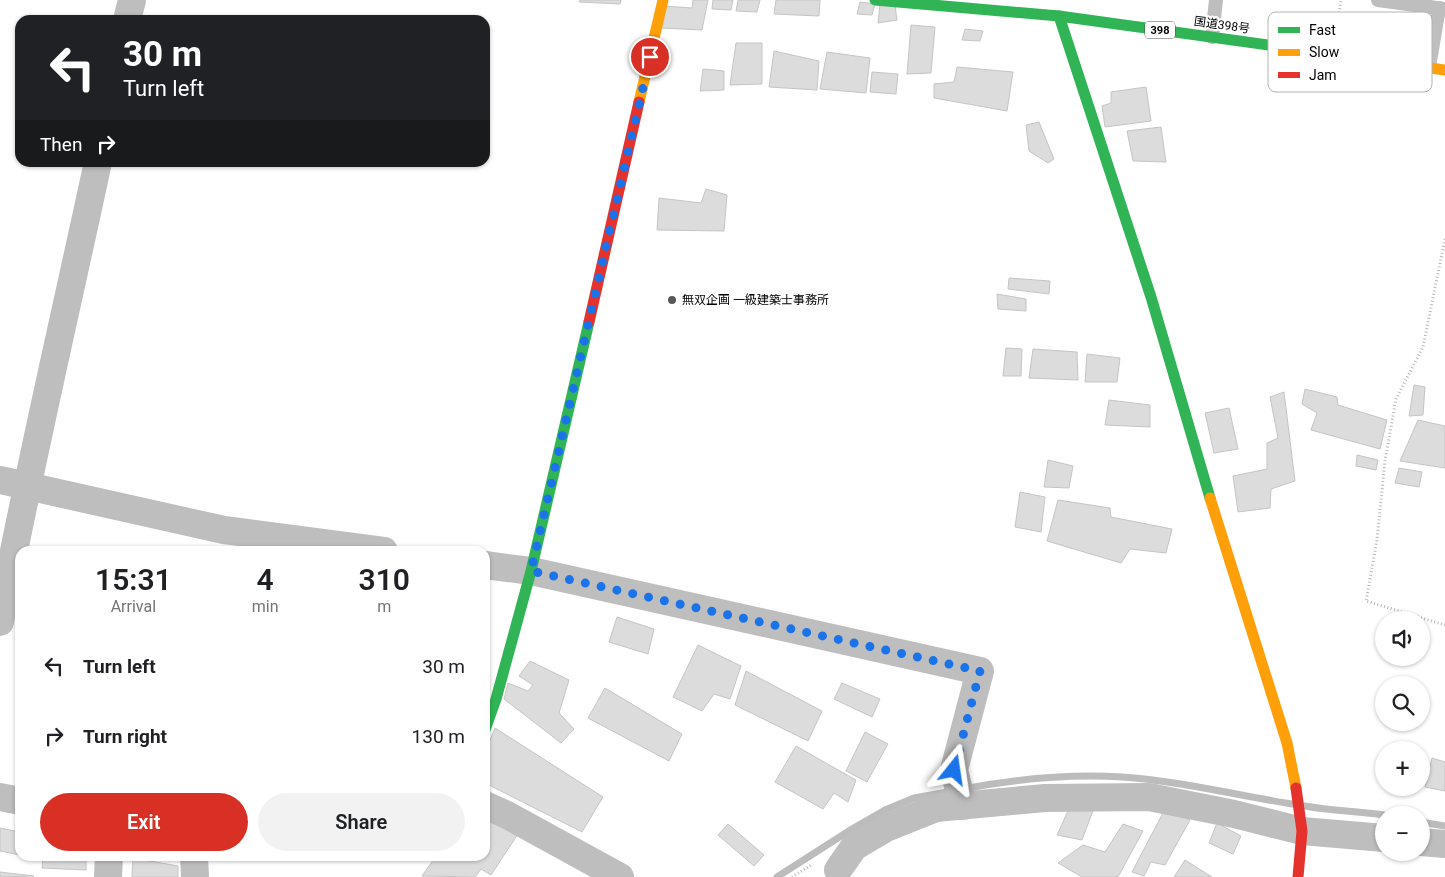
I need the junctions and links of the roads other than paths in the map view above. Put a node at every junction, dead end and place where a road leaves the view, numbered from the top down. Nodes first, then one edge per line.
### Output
1 (132, 0) edge
2 (663, 0) edge
3 (875, 0) edge
4 (1216, 0) edge
5 (1378, 0) edge
6 (999, 5) edge
7 (1057, 8) edge
8 (1442, 9) edge
9 (129, 15) edge
10 (1212, 37) junction
11 (1268, 45) edge
12 (1432, 54) edge
13 (1432, 68) edge
14 (1445, 70) edge
15 (97, 167) edge
16 (0, 480) edge
17 (26, 487) junction
18 (222, 540) edge
19 (310, 546) edge
20 (490, 566) edge
21 (531, 571) junction
22 (0, 622) edge
23 (490, 716) edge
24 (0, 797) edge
25 (15, 800) edge
26 (963, 805) junction
27 (490, 807) edge
28 (1301, 828) junction
29 (1375, 837) edge
30 (1430, 843) edge
31 (1445, 844) edge
32 (109, 861) edge
33 (194, 861) edge
34 (827, 866) road end
35 (108, 877) edge
36 (195, 877) edge
37 (620, 877) edge
38 (1298, 877) edge

1 - 9 street
2 - 21 main road
3 - 6 main road, 国道398号 / 398
4 - 10 lane
5 - 8 lane
6 - 7 main road, 国道398号 / 398
7 - 10 main road, 国道398号 / 398
7 - 28 main road
8 - 12 lane
10 - 11 main road, 国道398号 / 398
13 - 14 main road, 国道398号 / 398
15 - 17 street
16 - 17 street
17 - 18 street
17 - 22 street
18 - 19 street
20 - 21 street
21 - 23 main road
21 - 26 street
24 - 25 street
26 - 28 street
26 - 34 street
27 - 37 street
28 - 29 street
28 - 38 main road
30 - 31 street
32 - 35 street
33 - 36 street

